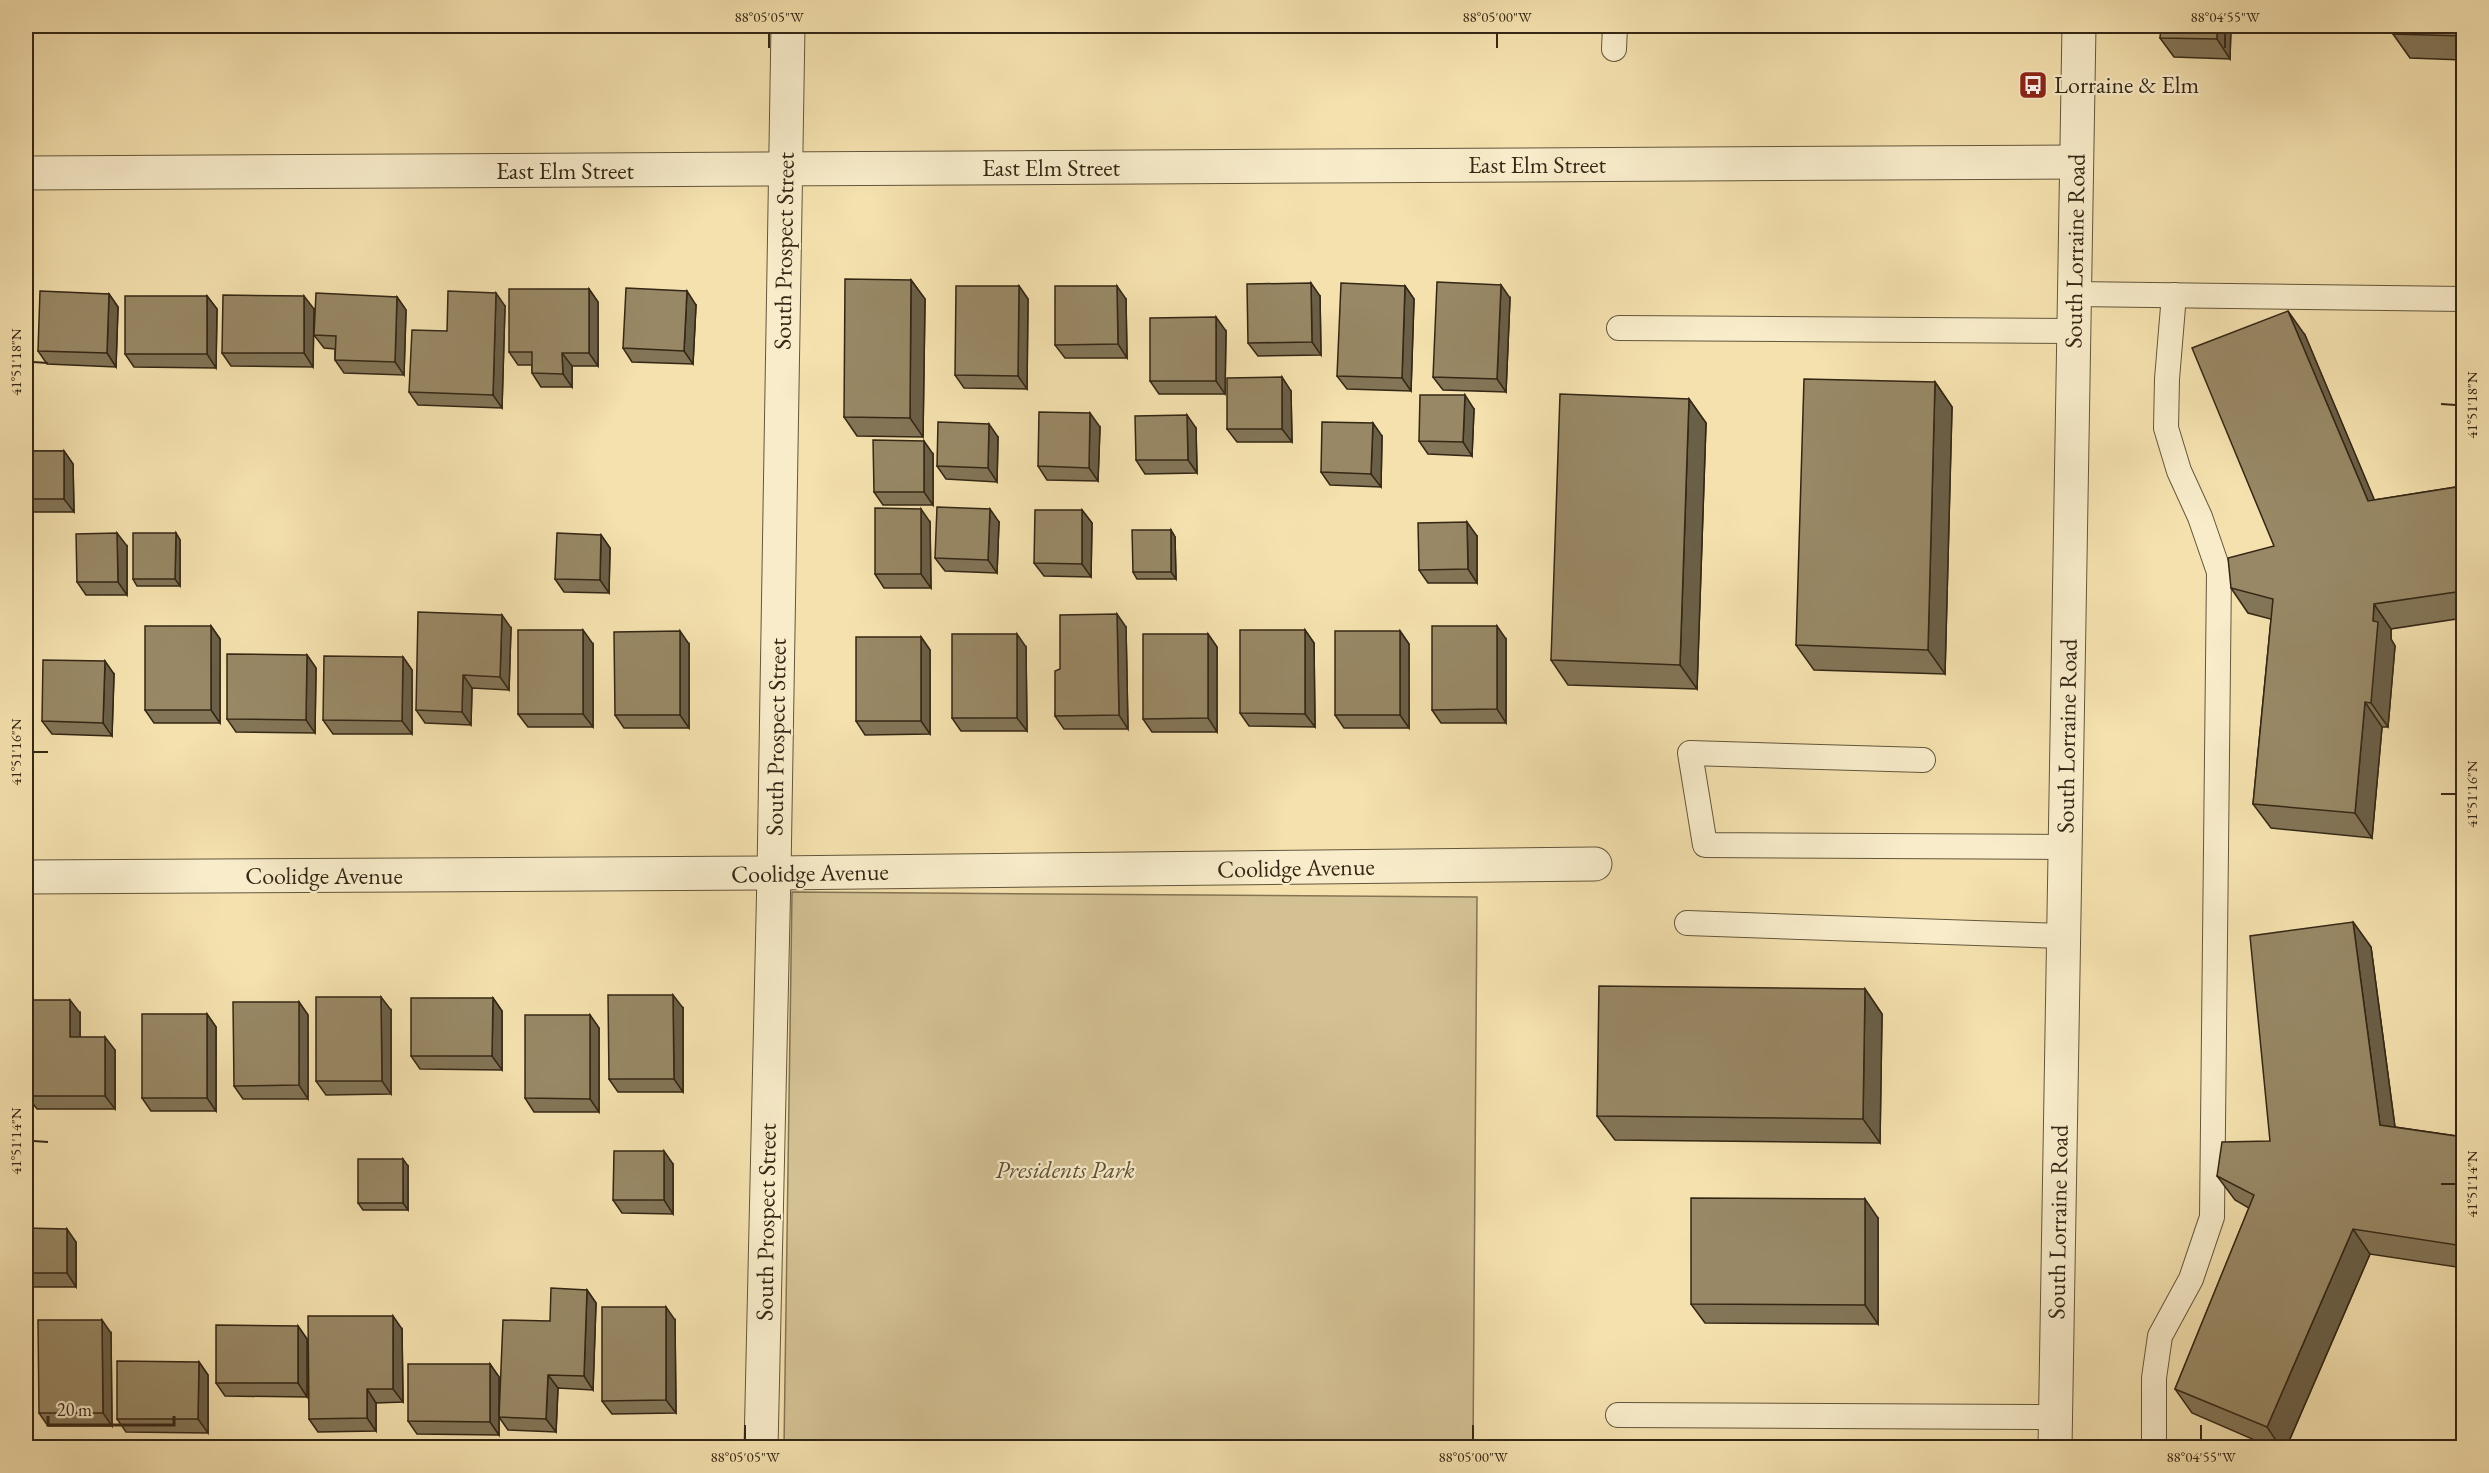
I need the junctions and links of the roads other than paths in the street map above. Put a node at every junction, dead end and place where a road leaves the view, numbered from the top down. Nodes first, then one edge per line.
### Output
1 (788, 26) edge
2 (2079, 26) edge
3 (2076, 162) junction
4 (785, 169) junction
5 (26, 173) edge
6 (2074, 294) junction
7 (2174, 295) junction
8 (2463, 299) edge
9 (1619, 328) dead end
10 (2073, 331) junction
11 (1923, 760) dead end
12 (2065, 847) junction
13 (1595, 864) dead end
14 (774, 873) junction
15 (26, 877) edge
16 (1687, 923) dead end
17 (2063, 936) junction
18 (1618, 1415) dead end
19 (2055, 1432) edge
20 (761, 1448) edge
21 (2154, 1448) edge

1 - 4 street, South Prospect Street
2 - 3 street, South Lorraine Road
3 - 4 street, East Elm Street
3 - 6 street, South Lorraine Road
4 - 5 street, East Elm Street
4 - 14 street, South Prospect Street
6 - 7 lane
6 - 10 street, South Lorraine Road
7 - 8 lane
7 - 21 lane
9 - 10 lane
10 - 12 street, South Lorraine Road
11 - 12 lane
12 - 17 street, South Lorraine Road
13 - 14 street, Coolidge Avenue
14 - 15 street, Coolidge Avenue
14 - 20 street, South Prospect Street
16 - 17 lane
17 - 19 street, South Lorraine Road
18 - 19 lane

